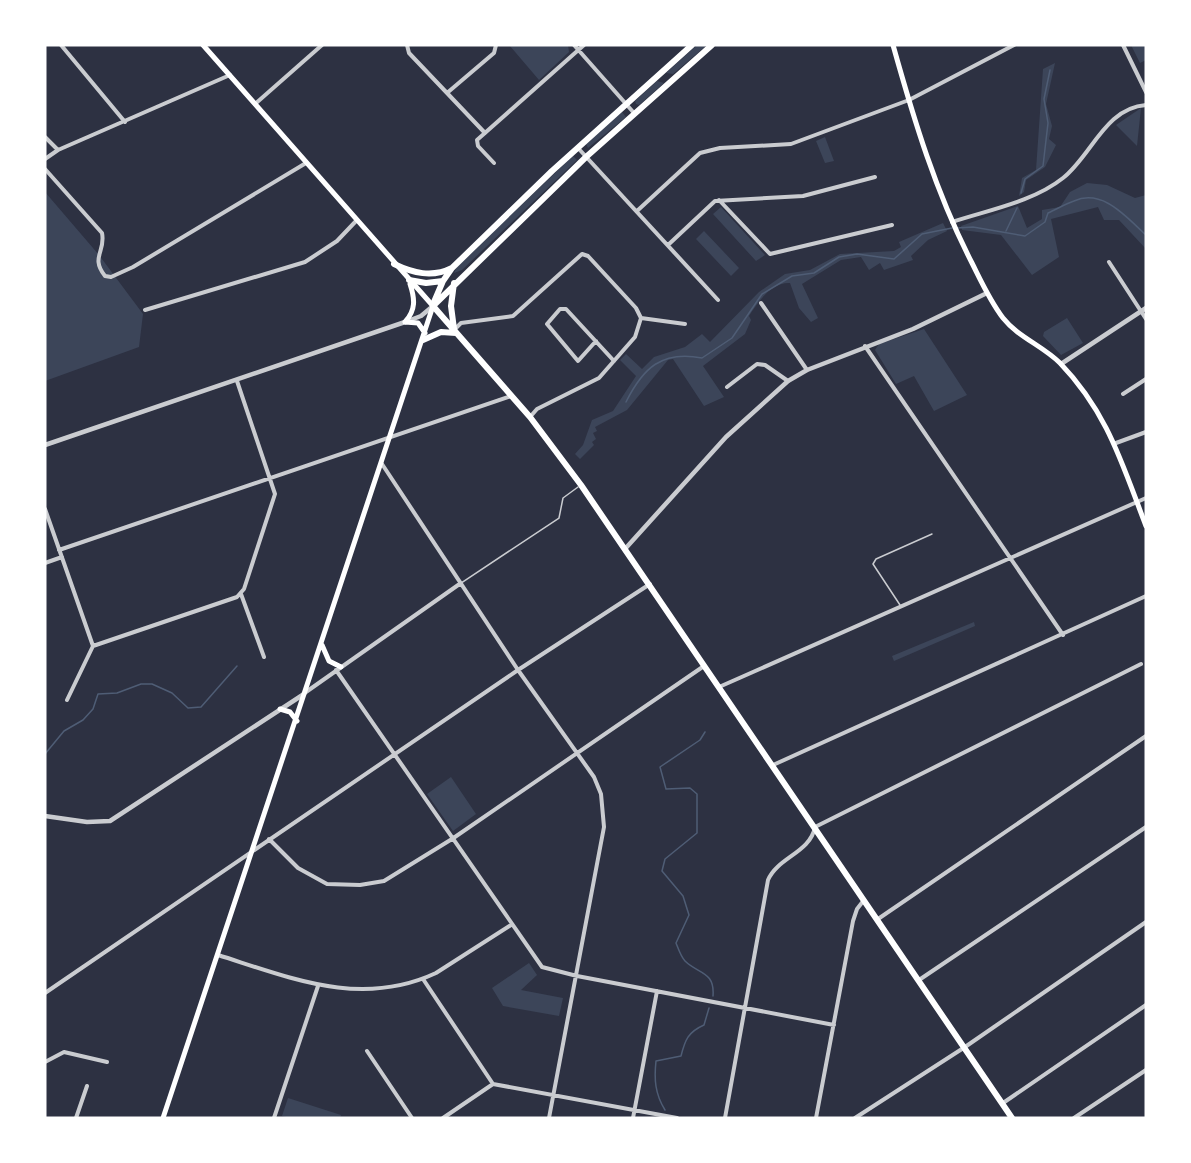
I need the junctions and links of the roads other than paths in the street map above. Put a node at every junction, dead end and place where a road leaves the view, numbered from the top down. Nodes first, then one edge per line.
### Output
1 (61, 45) edge
2 (203, 45) edge
3 (322, 45) edge
4 (407, 45) edge
5 (496, 45) edge
6 (574, 45) edge
7 (584, 45) edge
8 (692, 45) edge
9 (712, 45) edge
10 (893, 45) edge
11 (1014, 45) edge
12 (1123, 45) edge
13 (579, 50) junction
14 (659, 74) junction
15 (230, 75) junction
16 (671, 81) junction
17 (1146, 92) edge
18 (447, 93) junction
19 (909, 100) junction
20 (255, 104) junction
21 (627, 104) junction
22 (1146, 105) edge
23 (634, 114) junction
24 (125, 122) junction
25 (484, 133) junction
26 (45, 137) edge
27 (578, 148) junction
28 (58, 150) junction
29 (586, 156) junction
30 (45, 159) edge
31 (306, 163) junction
32 (494, 163) dead end
33 (45, 169) edge
34 (875, 177) dead end
35 (719, 200) junction
36 (637, 211) junction
37 (356, 221) junction
38 (952, 222) junction
39 (892, 225) dead end
40 (668, 245) junction
41 (1108, 262) dead end
42 (394, 264) junction
43 (452, 268) junction
44 (409, 280) junction
45 (443, 281) junction
46 (454, 282) junction
47 (987, 293) junction
48 (718, 300) dead end
49 (761, 303) dead end
50 (433, 306) junction
51 (145, 310) dead end
52 (1144, 310) edge
53 (641, 318) junction
54 (1146, 318) edge
55 (405, 322) junction
56 (685, 324) dead end
57 (455, 331) junction
58 (424, 337) junction
59 (596, 341) junction
60 (865, 346) junction
61 (614, 362) junction
62 (1061, 364) junction
63 (807, 370) junction
64 (237, 381) junction
65 (788, 381) junction
66 (1146, 381) edge
67 (727, 387) dead end
68 (1123, 394) dead end
69 (511, 395) junction
70 (530, 417) junction
71 (1146, 432) edge
72 (391, 436) junction
73 (1116, 443) junction
74 (45, 445) edge
75 (382, 464) junction
76 (272, 478) junction
77 (581, 485) junction
78 (1146, 498) edge
79 (1137, 502) junction
80 (45, 509) edge
81 (1146, 526) edge
82 (932, 534) dead end
83 (625, 549) junction
84 (59, 550) junction
85 (62, 557) junction
86 (1010, 557) junction
87 (45, 563) edge
88 (460, 583) junction
89 (650, 584) junction
90 (241, 593) junction
91 (1146, 596) edge
92 (900, 605) junction
93 (1063, 635) junction
94 (322, 645) junction
95 (93, 646) junction
96 (264, 657) dead end
97 (1141, 664) dead end
98 (704, 666) junction
99 (339, 669) junction
100 (518, 670) junction
101 (719, 687) junction
102 (306, 692) junction
103 (67, 700) dead end
104 (280, 709) junction
105 (297, 721) junction
106 (1146, 736) edge
107 (578, 753) junction
108 (393, 755) junction
109 (773, 765) junction
110 (45, 816) edge
111 (815, 827) junction
112 (1146, 827) edge
113 (269, 839) junction
114 (452, 839) junction
115 (254, 850) junction
116 (865, 900) junction
117 (878, 919) junction
118 (1146, 922) edge
119 (511, 925) junction
120 (218, 955) junction
121 (577, 976) junction
122 (423, 979) junction
123 (919, 980) junction
124 (318, 986) junction
125 (657, 991) junction
126 (45, 993) edge
127 (1146, 1005) edge
128 (746, 1008) junction
129 (834, 1025) junction
130 (965, 1047) junction
131 (367, 1051) dead end
132 (45, 1062) edge
133 (107, 1062) dead end
134 (1146, 1070) edge
135 (493, 1084) junction
136 (87, 1086) dead end
137 (554, 1096) junction
138 (1003, 1103) junction
139 (634, 1110) junction
140 (76, 1118) edge
141 (163, 1118) edge
142 (274, 1118) edge
143 (412, 1118) edge
144 (442, 1118) edge
145 (549, 1118) edge
146 (633, 1118) edge
147 (677, 1118) edge
148 (725, 1118) edge
149 (816, 1118) edge
150 (855, 1118) edge
151 (1012, 1118) edge
152 (1074, 1118) edge

1 - 24 street
2 - 15 main road
3 - 20 street
4 - 18 street
5 - 18 street
6 - 13 street
7 - 13 street
8 - 14 main road
9 - 16 main road
10 - 19 main road
11 - 19 street
12 - 17 street
13 - 21 street
13 - 25 street
14 - 16 main road
14 - 21 main road
15 - 20 main road
15 - 24 street
16 - 23 main road
18 - 25 street
19 - 36 street
19 - 38 main road
20 - 31 main road
21 - 23 street
21 - 27 main road
22 - 38 street
23 - 29 main road
24 - 28 street
25 - 32 street
26 - 28 street
27 - 29 street
27 - 43 main road
28 - 30 street
29 - 36 street
29 - 46 main road
31 - 33 street
31 - 37 main road
34 - 35 street
35 - 39 street
35 - 40 street
36 - 40 street
37 - 42 main road
37 - 51 street
38 - 47 main road
40 - 48 street
41 - 52 street
42 - 43 main road
42 - 44 main road
43 - 45 main road
44 - 45 main road
44 - 50 main road
44 - 55 main road
45 - 50 main road
46 - 50 main road
46 - 57 main road
47 - 60 street
47 - 62 main road
49 - 63 street
50 - 55 street
50 - 57 main road
50 - 58 main road
52 - 54 street
52 - 62 street
53 - 56 street
53 - 57 street
53 - 61 street
55 - 58 main road
55 - 64 street
57 - 58 main road
57 - 69 main road
58 - 72 main road
59 - 59 street
59 - 61 street
60 - 63 street
60 - 86 street
61 - 70 street
62 - 73 main road
63 - 65 street
64 - 74 street
64 - 76 street
65 - 67 street
65 - 83 street
66 - 68 street
69 - 70 main road
69 - 72 street
70 - 77 main road
71 - 73 street
72 - 75 main road
72 - 76 street
73 - 79 main road
75 - 88 street
75 - 94 main road
76 - 84 street
76 - 90 street
77 - 83 main road
77 - 88 lane
78 - 79 street
79 - 81 main road
79 - 86 street
80 - 84 street
82 - 92 lane
83 - 89 main road
84 - 85 street
85 - 87 street
85 - 95 street
86 - 92 street
86 - 93 street
88 - 99 street
88 - 100 street
89 - 98 main road
89 - 100 street
90 - 95 street
90 - 96 street
91 - 93 street
92 - 101 street
93 - 109 street
94 - 99 main road
94 - 102 main road
95 - 103 street
97 - 111 street
98 - 101 main road
98 - 107 street
99 - 102 street
99 - 108 street
100 - 107 street
100 - 108 street
101 - 109 main road
102 - 104 street
102 - 105 main road
104 - 105 main road
104 - 110 street
105 - 115 main road
106 - 117 street
107 - 114 street
107 - 121 street
108 - 113 street
108 - 114 street
109 - 111 main road
111 - 116 main road
111 - 128 street
112 - 123 street
113 - 114 street
113 - 115 street
114 - 119 street
115 - 120 main road
115 - 126 street
116 - 117 main road
116 - 129 street
117 - 123 main road
118 - 130 street
119 - 121 street
119 - 122 street
120 - 124 street
120 - 141 main road
121 - 125 street
121 - 137 street
122 - 124 street
122 - 135 street
123 - 130 main road
124 - 142 street
125 - 128 street
125 - 139 street
127 - 138 street
128 - 129 street
128 - 148 street
129 - 149 street
130 - 138 main road
130 - 150 street
131 - 143 street
132 - 133 street
134 - 152 street
135 - 137 street
135 - 144 street
136 - 140 street
137 - 139 street
137 - 145 street
138 - 151 main road
139 - 146 street
139 - 147 street

